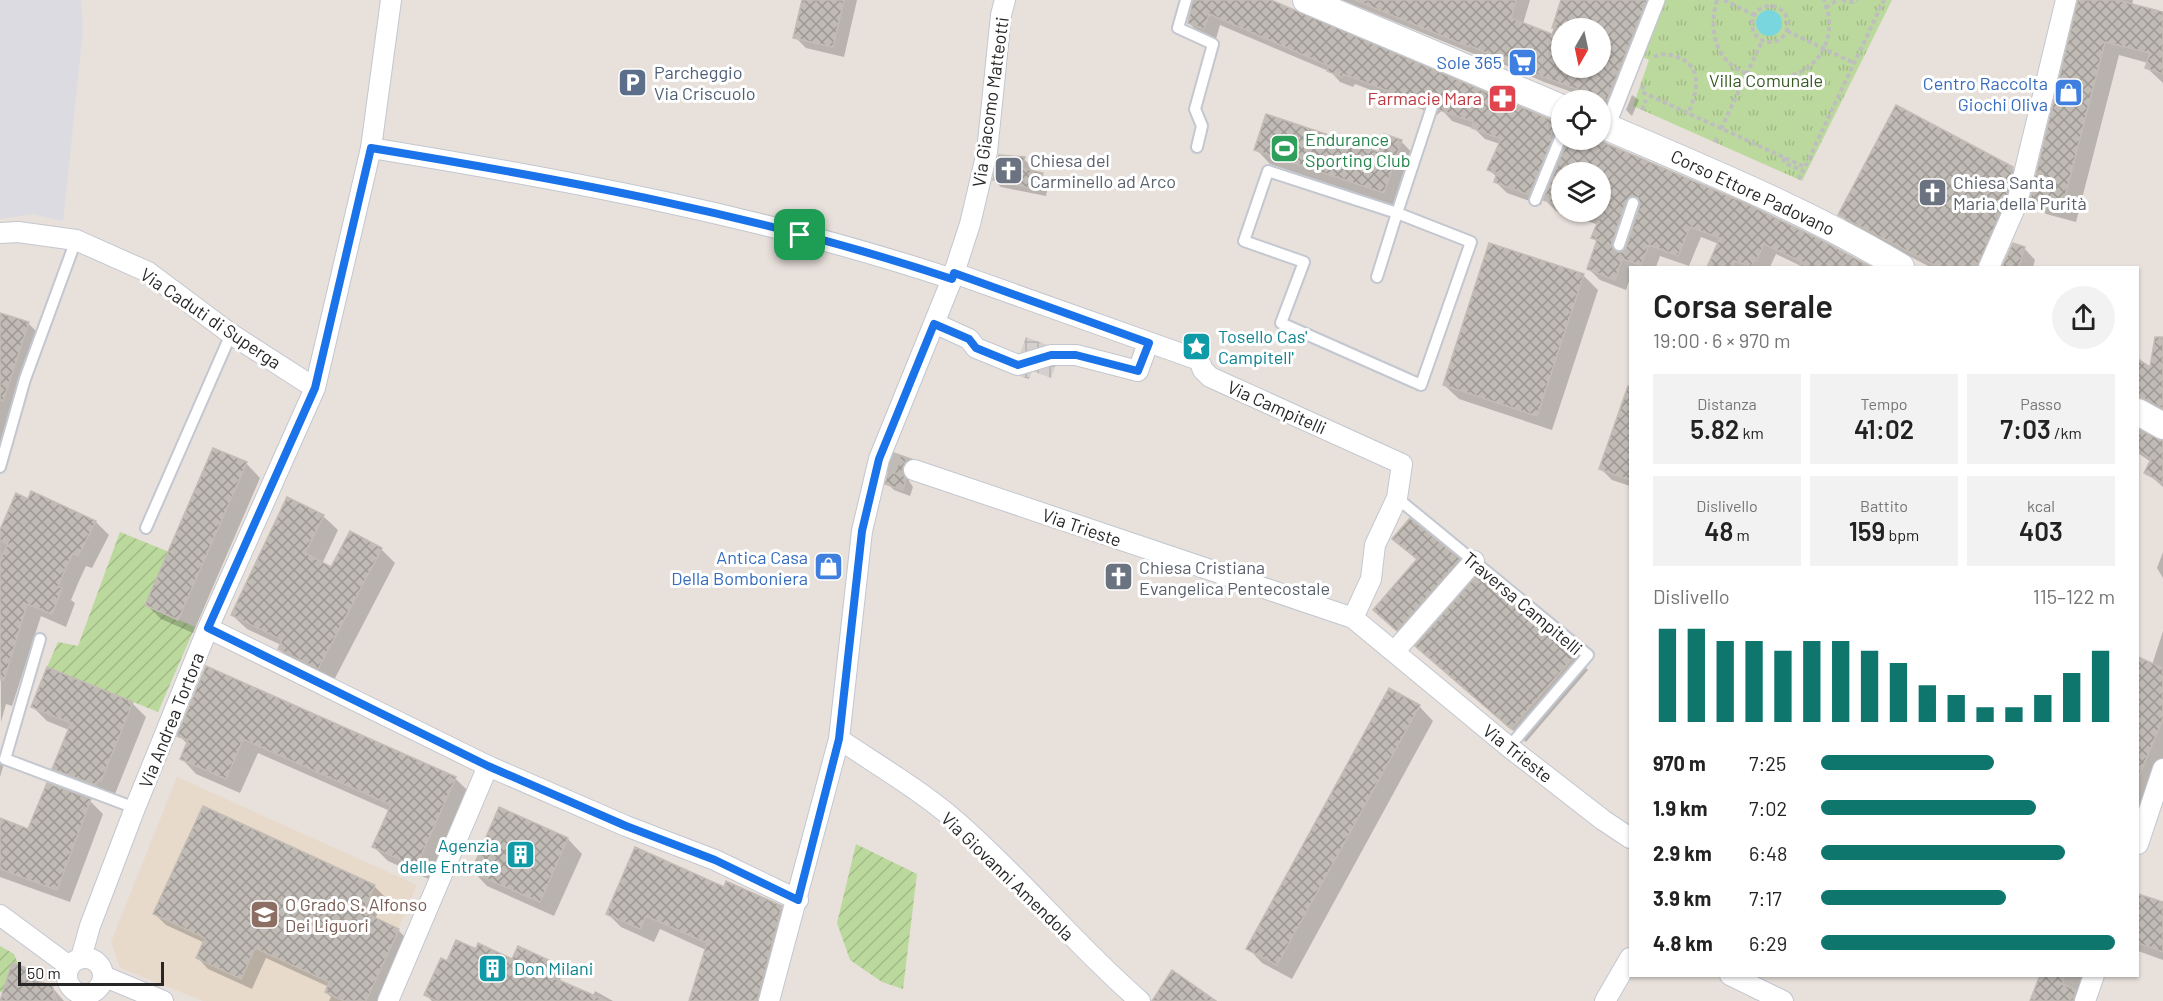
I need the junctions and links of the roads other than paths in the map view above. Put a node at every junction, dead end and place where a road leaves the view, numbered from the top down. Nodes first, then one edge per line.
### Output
1 (391, 0) edge
2 (1005, 0) edge
3 (1186, 0) edge
4 (1306, 0) edge
5 (1657, 0) edge
6 (2066, 0) edge
7 (1551, 104) edge
8 (1432, 107) dead end
9 (1611, 108) edge
10 (1611, 129) edge
11 (1197, 147) dead end
12 (371, 148) junction
13 (1555, 150) edge
14 (1535, 200) dead end
15 (1633, 203) dead end
16 (1397, 213) junction
17 (0, 233) edge
18 (76, 240) junction
19 (1619, 245) dead end
20 (1899, 266) edge
21 (1989, 266) edge
22 (953, 276) junction
23 (1377, 277) dead end
24 (934, 324) junction
25 (231, 334) junction
26 (1149, 343) junction
27 (315, 388) junction
28 (2139, 413) edge
29 (2163, 426) edge
30 (0, 467) edge
31 (914, 470) tunnel mouth
32 (1397, 498) junction
33 (146, 528) dead end
34 (1474, 561) junction
35 (1353, 618) junction
36 (208, 628) junction
37 (40, 639) dead end
38 (1394, 652) junction
39 (839, 739) junction
40 (1509, 747) junction
41 (488, 766) junction
42 (2163, 769) edge
43 (135, 808) junction
44 (1629, 837) edge
45 (2139, 841) edge
46 (798, 900) junction
47 (0, 915) edge
48 (1629, 960) edge
49 (75, 962) junction
50 (103, 976) junction
51 (1734, 977) edge
52 (2093, 977) edge
53 (75, 997) edge
54 (163, 1001) edge
55 (388, 1001) edge
56 (770, 1001) edge
57 (1140, 1001) edge
58 (1605, 1001) edge
59 (1784, 1001) edge
60 (2085, 1001) edge

1 - 12 street, Via Andrea Tortora
2 - 22 street, Via Giacomo Matteotti
3 - 11 lane
4 - 7 street
5 - 9 street
6 - 21 street
8 - 16 lane
10 - 20 street, Corso Ettore Padovano
12 - 22 street, Via Campitelli
12 - 27 street, Via Andrea Tortora
13 - 14 lane
15 - 19 lane
16 - 16 lane
16 - 23 lane
17 - 18 street, Via Caduti di Superga
18 - 25 street, Via Caduti di Superga
18 - 30 lane
22 - 24 street, Via Giacomo Matteotti
22 - 26 street, Via Campitelli
24 - 26 street
24 - 39 street, Via Giacomo Matteotti
25 - 27 street, Via Caduti di Superga
25 - 33 lane
26 - 32 street, Via Campitelli
27 - 36 street, Via Andrea Tortora
28 - 29 street
31 - 35 street, Via Trieste
32 - 34 lane, Traversa Campitelli
32 - 35 street
34 - 38 street
34 - 40 lane, Traversa Campitelli
35 - 38 street, Via Trieste
36 - 41 street
36 - 43 street, Via Andrea Tortora
37 - 43 lane
38 - 40 street, Via Trieste
39 - 46 street, Via Giacomo Matteotti
39 - 57 street, Via Giovanni Amendola
40 - 44 street, Via Trieste
41 - 46 street
41 - 55 street
42 - 45 street
43 - 49 street, Via Andrea Tortora
46 - 56 street, Via Giacomo Matteotti
47 - 49 street
48 - 58 street
49 - 50 street
49 - 53 street
50 - 53 street
50 - 54 street
51 - 59 street
52 - 60 street

